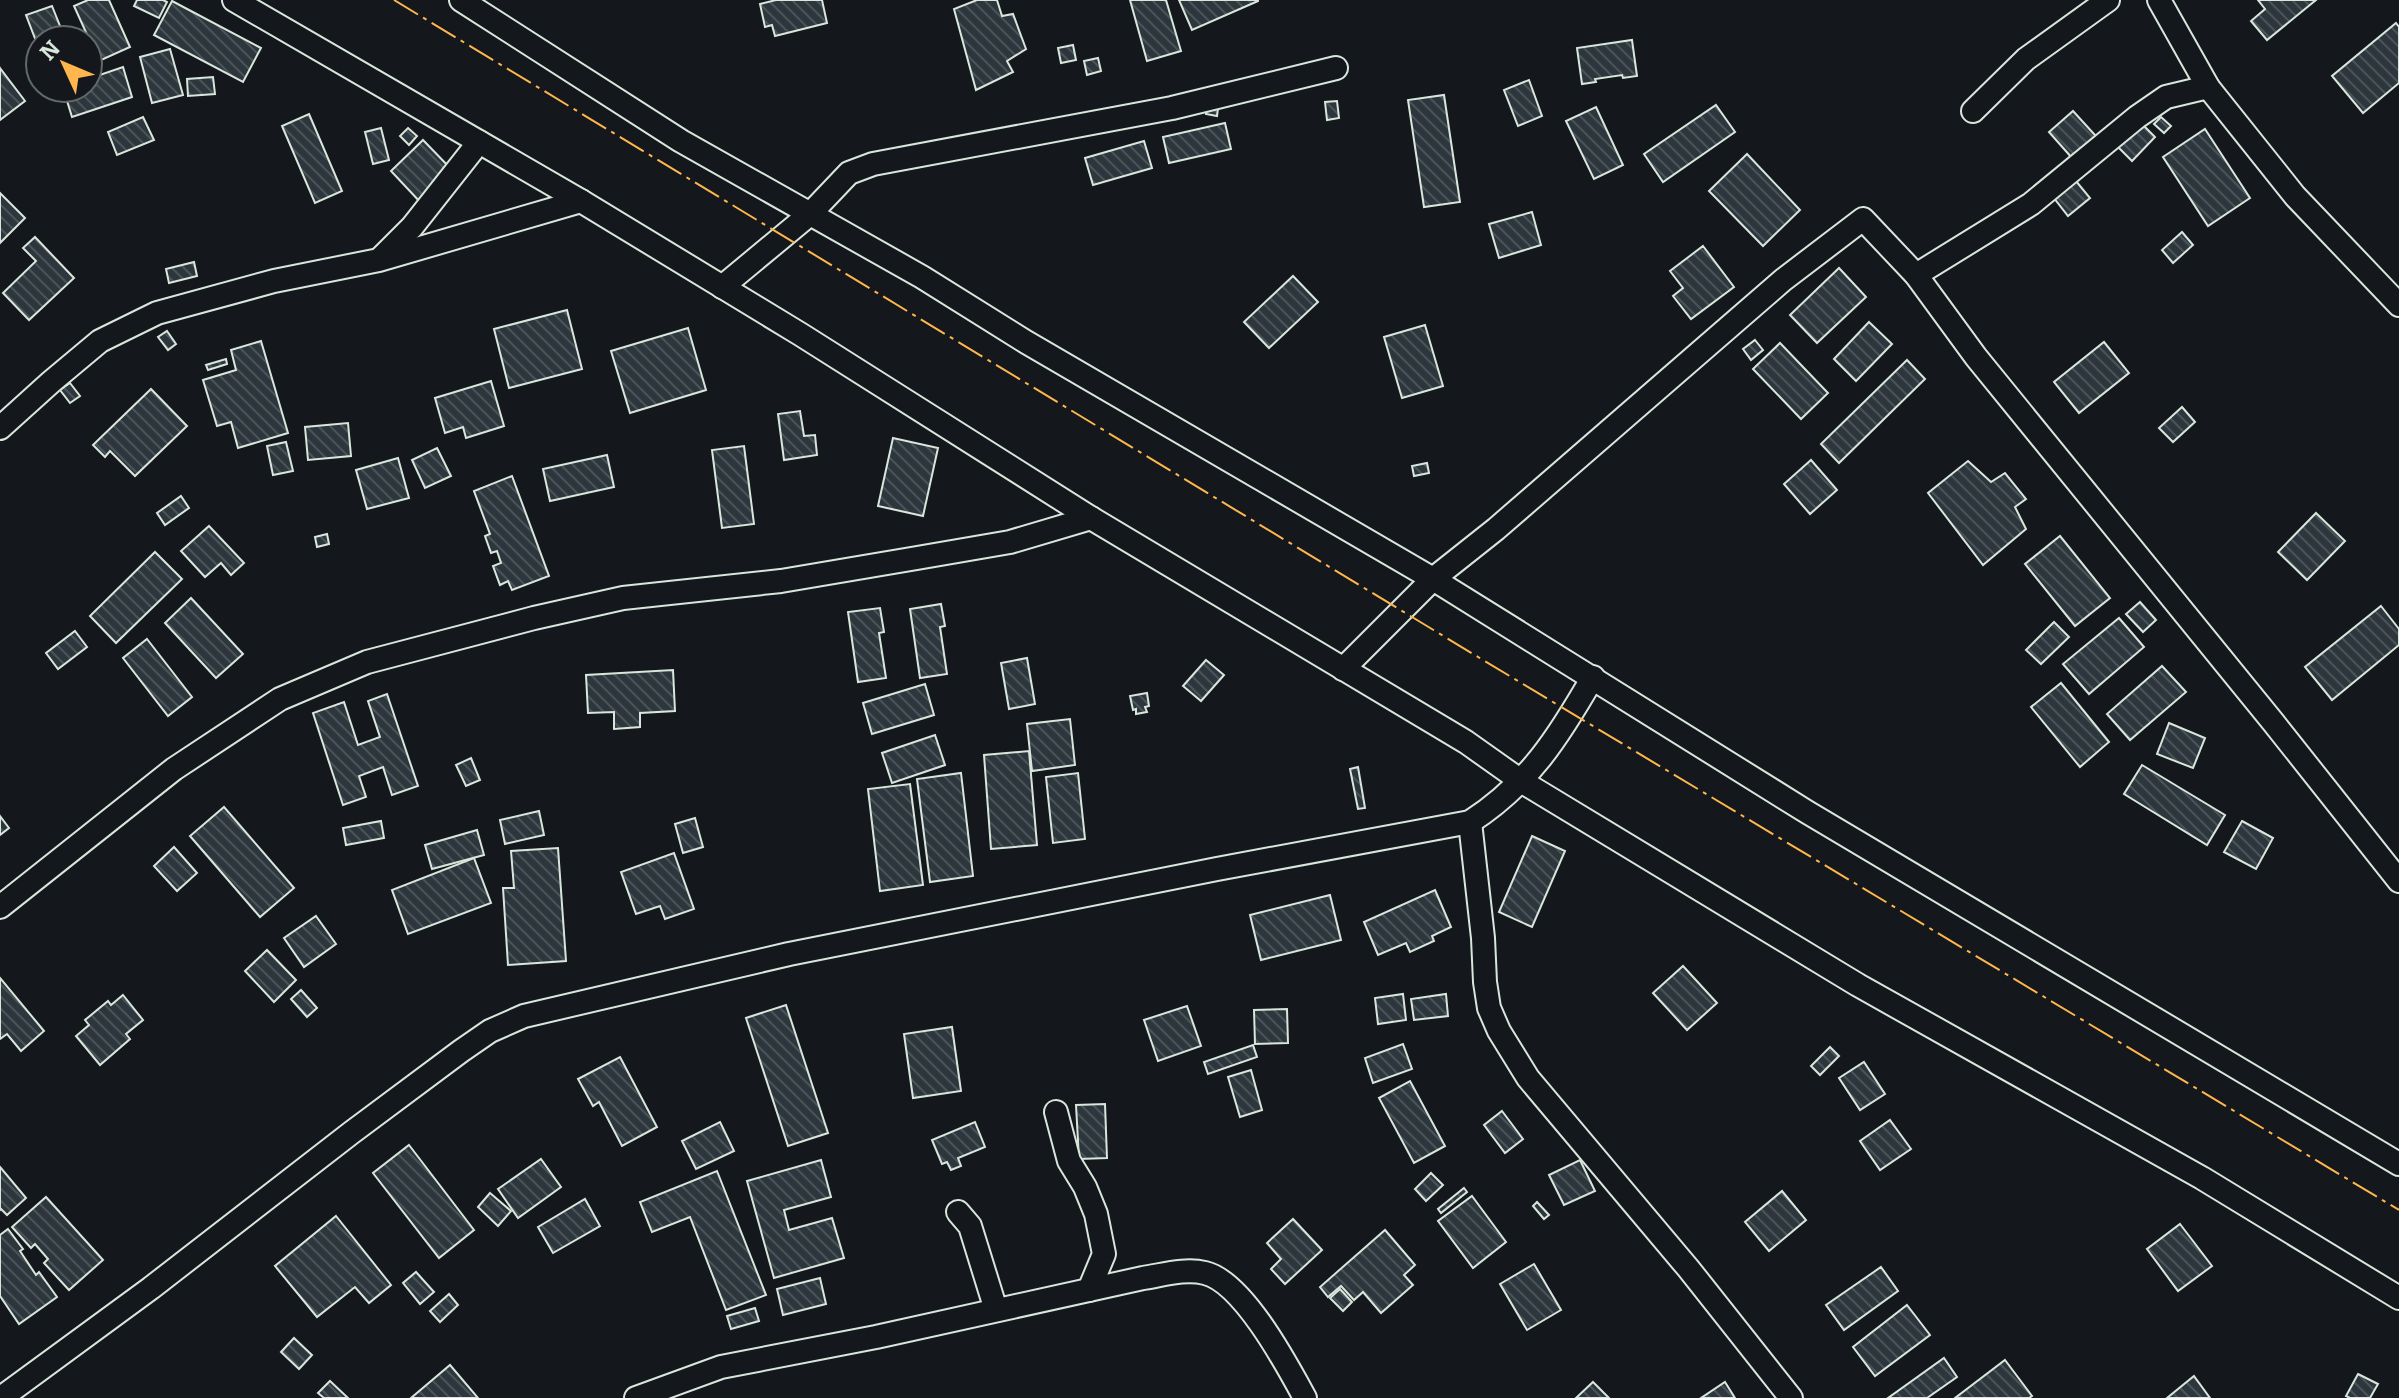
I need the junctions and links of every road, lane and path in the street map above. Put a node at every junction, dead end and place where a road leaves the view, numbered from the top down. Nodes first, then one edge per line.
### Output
1 (234, 0) edge
2 (461, 0) edge
3 (2108, 0) edge
4 (2159, 0) edge
5 (1336, 68) dead end
6 (2208, 87) junction
7 (1973, 111) dead end
8 (479, 142) junction
9 (581, 201) junction
10 (810, 214) junction
11 (379, 260) junction
12 (1916, 275) junction
13 (722, 287) junction
14 (2399, 305) edge
15 (0, 428) edge
16 (1091, 518) junction
17 (1433, 579) junction
18 (1343, 669) junction
19 (1593, 677) junction
20 (1521, 781) junction
21 (1470, 822) junction
22 (2399, 881) edge
23 (0, 907) edge
24 (1056, 1112) dead end
25 (2399, 1164) edge
26 (958, 1212) dead end
27 (1089, 1290) junction
28 (2399, 1298) edge
29 (996, 1310) junction
30 (1, 1398) edge
31 (636, 1398) edge
32 (1305, 1398) edge
33 (1791, 1398) edge

1 - 8 street
2 - 10 street
3 - 7 street
4 - 6 street
5 - 10 street
6 - 12 street
6 - 14 street
8 - 9 street
8 - 11 street
9 - 11 street
9 - 13 street
10 - 13 street
10 - 17 street
11 - 15 street
12 - 17 street
12 - 22 street
13 - 16 street
16 - 18 street
16 - 23 street
17 - 18 street
17 - 19 street
18 - 20 street
19 - 20 street
19 - 25 street
20 - 21 street
20 - 28 street
21 - 30 street
21 - 33 street
24 - 27 street
26 - 29 street
27 - 29 street
27 - 32 street
29 - 31 street

